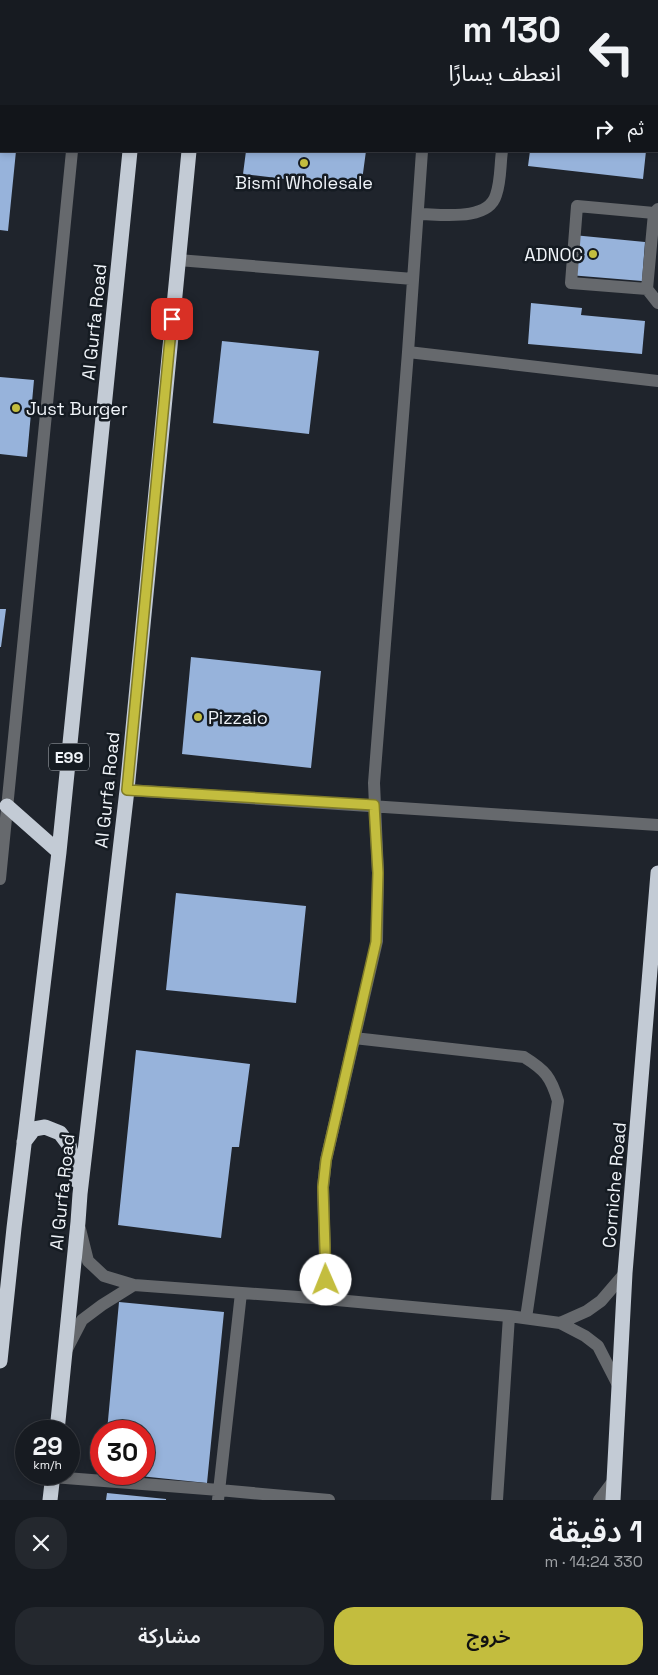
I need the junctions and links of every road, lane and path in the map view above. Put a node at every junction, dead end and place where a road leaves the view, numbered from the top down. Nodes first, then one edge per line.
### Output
1 (72, 152) edge
2 (130, 152) edge
3 (189, 152) edge
4 (422, 152) edge
5 (502, 152) edge
6 (656, 211) edge
7 (418, 214) junction
8 (178, 260) junction
9 (413, 279) junction
10 (647, 289) junction
11 (658, 303) edge
12 (408, 352) junction
13 (658, 381) edge
14 (127, 790) junction
15 (374, 805) junction
16 (7, 806) junction
17 (658, 825) edge
18 (59, 852) junction
19 (658, 872) edge
20 (0, 880) edge
21 (656, 929) edge
22 (354, 1038) junction
23 (24, 1142) junction
24 (80, 1194) junction
25 (78, 1222) junction
26 (14, 1228) junction
27 (0, 1246) edge
28 (625, 1273) junction
29 (134, 1284) junction
30 (241, 1293) junction
31 (326, 1299) junction
32 (509, 1316) junction
33 (526, 1318) junction
34 (560, 1323) junction
35 (64, 1356) junction
36 (0, 1361) edge
37 (618, 1384) junction
38 (58, 1420) edge
39 (80, 1479) edge
40 (614, 1480) junction
41 (52, 1485) edge
42 (219, 1495) edge
43 (50, 1500) edge
44 (329, 1500) edge
45 (497, 1500) edge
46 (599, 1500) edge
47 (613, 1500) edge

1 - 16 street
2 - 18 highway, Al Gurfa Road / E99
3 - 8 highway, Al Gurfa Road
4 - 7 street
5 - 7 street
6 - 10 street
6 - 10 street
7 - 9 street
8 - 9 street
8 - 14 highway, Al Gurfa Road
9 - 12 street
10 - 11 street
12 - 13 street
12 - 15 street
14 - 15 street
14 - 24 highway, Al Gurfa Road
15 - 17 street
15 - 22 street
16 - 18 highway
16 - 20 street
18 - 23 highway, Al Gurfa Road / E99
19 - 21 highway, Corniche Road
21 - 28 highway, Corniche Road
22 - 31 street
22 - 33 street
23 - 24 highway
23 - 26 highway, Al Gurfa Road / E99
24 - 25 highway, Al Gurfa Road
25 - 29 street
25 - 35 highway, Al Gurfa Road
26 - 27 highway
26 - 36 highway, Al Gurfa Road / E99
28 - 34 street
28 - 37 highway, Corniche Road
29 - 30 street
29 - 35 street
30 - 31 street
30 - 42 street
31 - 32 street
32 - 33 street
32 - 45 street
33 - 34 street
34 - 37 street
35 - 38 highway, Al Gurfa Road
37 - 40 highway, Corniche Road
39 - 42 street
40 - 46 street
40 - 47 highway, Corniche Road
41 - 43 highway
42 - 44 street

